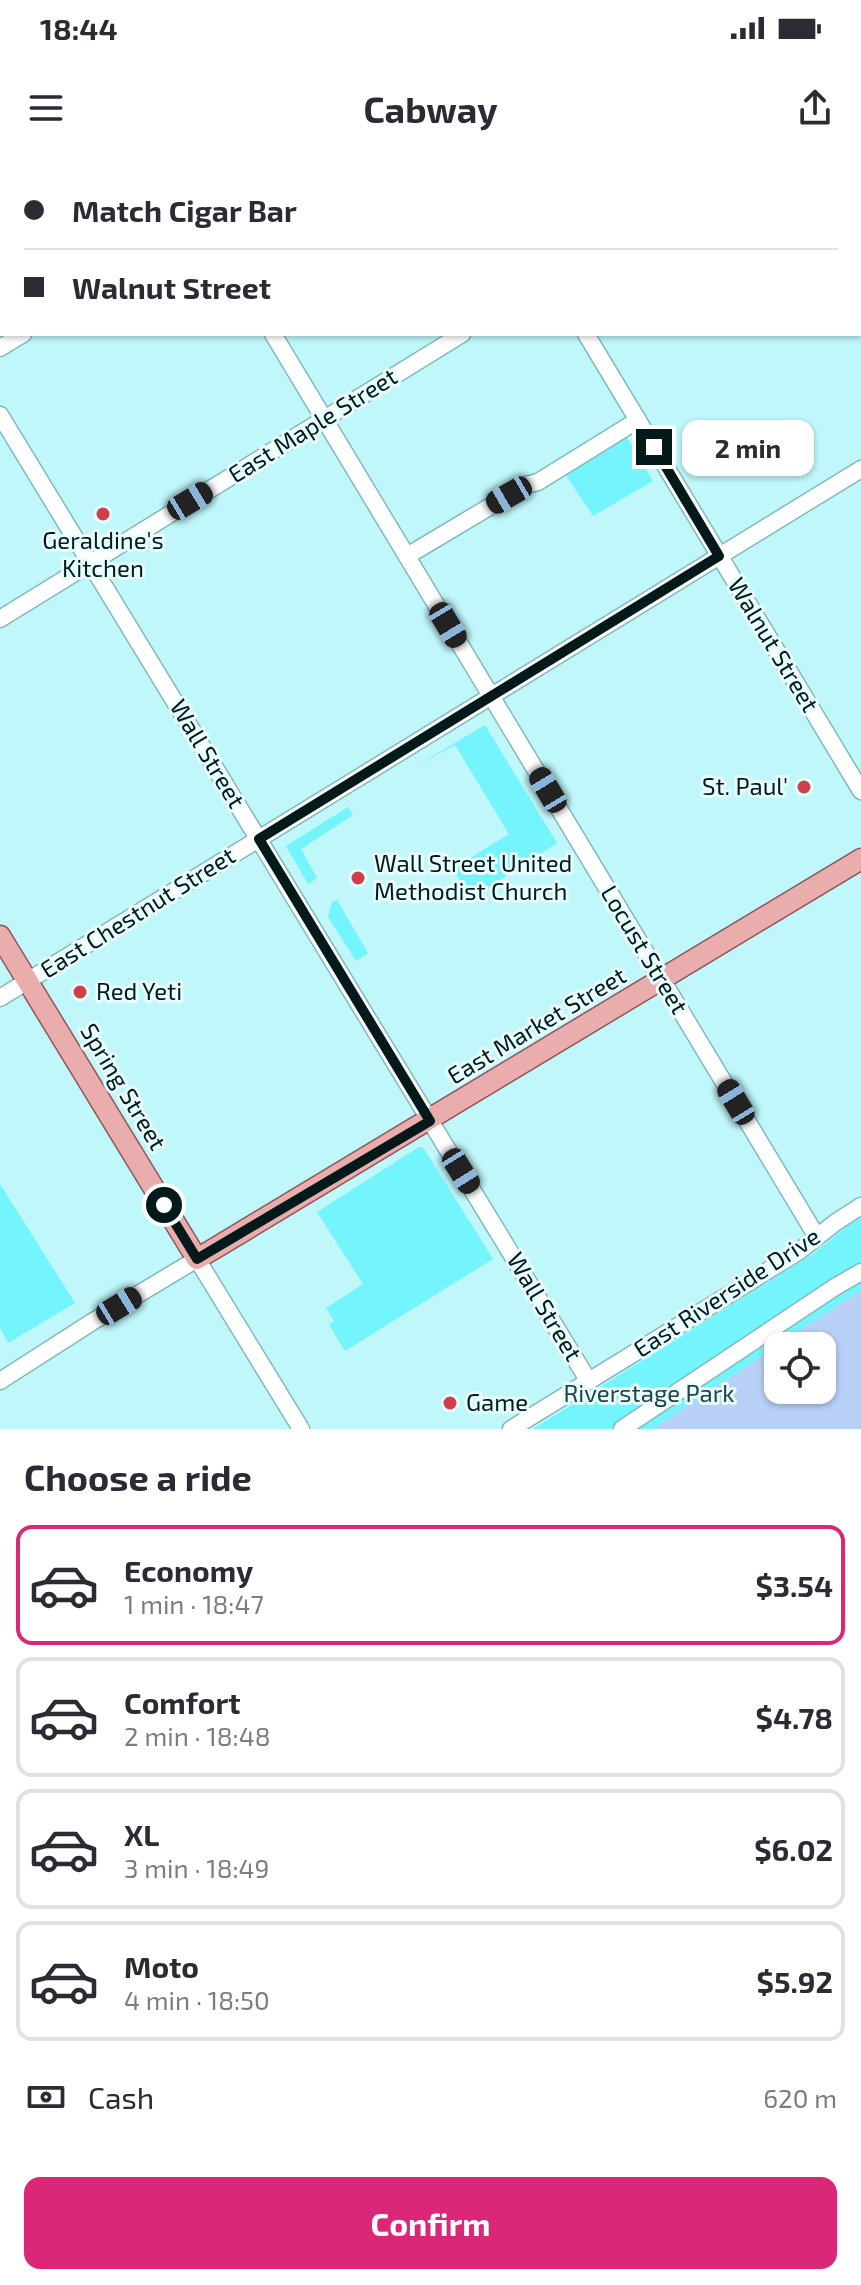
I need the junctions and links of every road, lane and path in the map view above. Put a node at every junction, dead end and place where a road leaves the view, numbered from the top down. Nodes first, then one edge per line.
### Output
1 (20, 336) edge
2 (274, 336) edge
3 (459, 336) edge
4 (587, 336) edge
5 (0, 348) edge
6 (0, 415) edge
7 (324, 419) junction
8 (638, 420) junction
9 (861, 469) edge
10 (407, 556) junction
11 (719, 556) junction
12 (90, 562) junction
13 (0, 619) edge
14 (491, 696) junction
15 (861, 791) edge
16 (259, 839) junction
17 (861, 859) edge
18 (0, 936) edge
19 (28, 981) junction
20 (663, 981) junction
21 (0, 998) edge
22 (430, 1121) junction
23 (861, 1206) edge
24 (817, 1237) junction
25 (197, 1259) junction
26 (861, 1272) edge
27 (588, 1380) junction
28 (0, 1381) edge
29 (301, 1429) edge
30 (511, 1429) edge
31 (622, 1429) edge

1 - 5 street
2 - 7 street, Locust Street
3 - 7 street, East Maple Street
4 - 8 street, Walnut Street
6 - 12 street, Wall Street
7 - 10 street, Locust Street
7 - 12 street, East Maple Street
8 - 10 street
8 - 11 street, Walnut Street
9 - 11 street, East Chestnut Street
10 - 14 street, Locust Street
11 - 14 street, East Chestnut Street
11 - 15 street, Walnut Street
12 - 13 street, East Maple Street
12 - 16 street, Wall Street
14 - 16 street, East Chestnut Street
14 - 20 street, Locust Street
16 - 19 street, East Chestnut Street
16 - 22 street, Wall Street
17 - 20 main road, East Market Street
18 - 19 main road, Spring Street
19 - 21 street, East Chestnut Street
19 - 25 main road, Spring Street
20 - 22 main road, East Market Street
20 - 24 street, Locust Street
22 - 25 main road, East Market Street
22 - 27 street, Wall Street
23 - 24 street, East Riverside Drive
24 - 27 street, East Riverside Drive
25 - 28 street
25 - 29 street, Spring Street
26 - 31 street
27 - 30 street, East Riverside Drive

